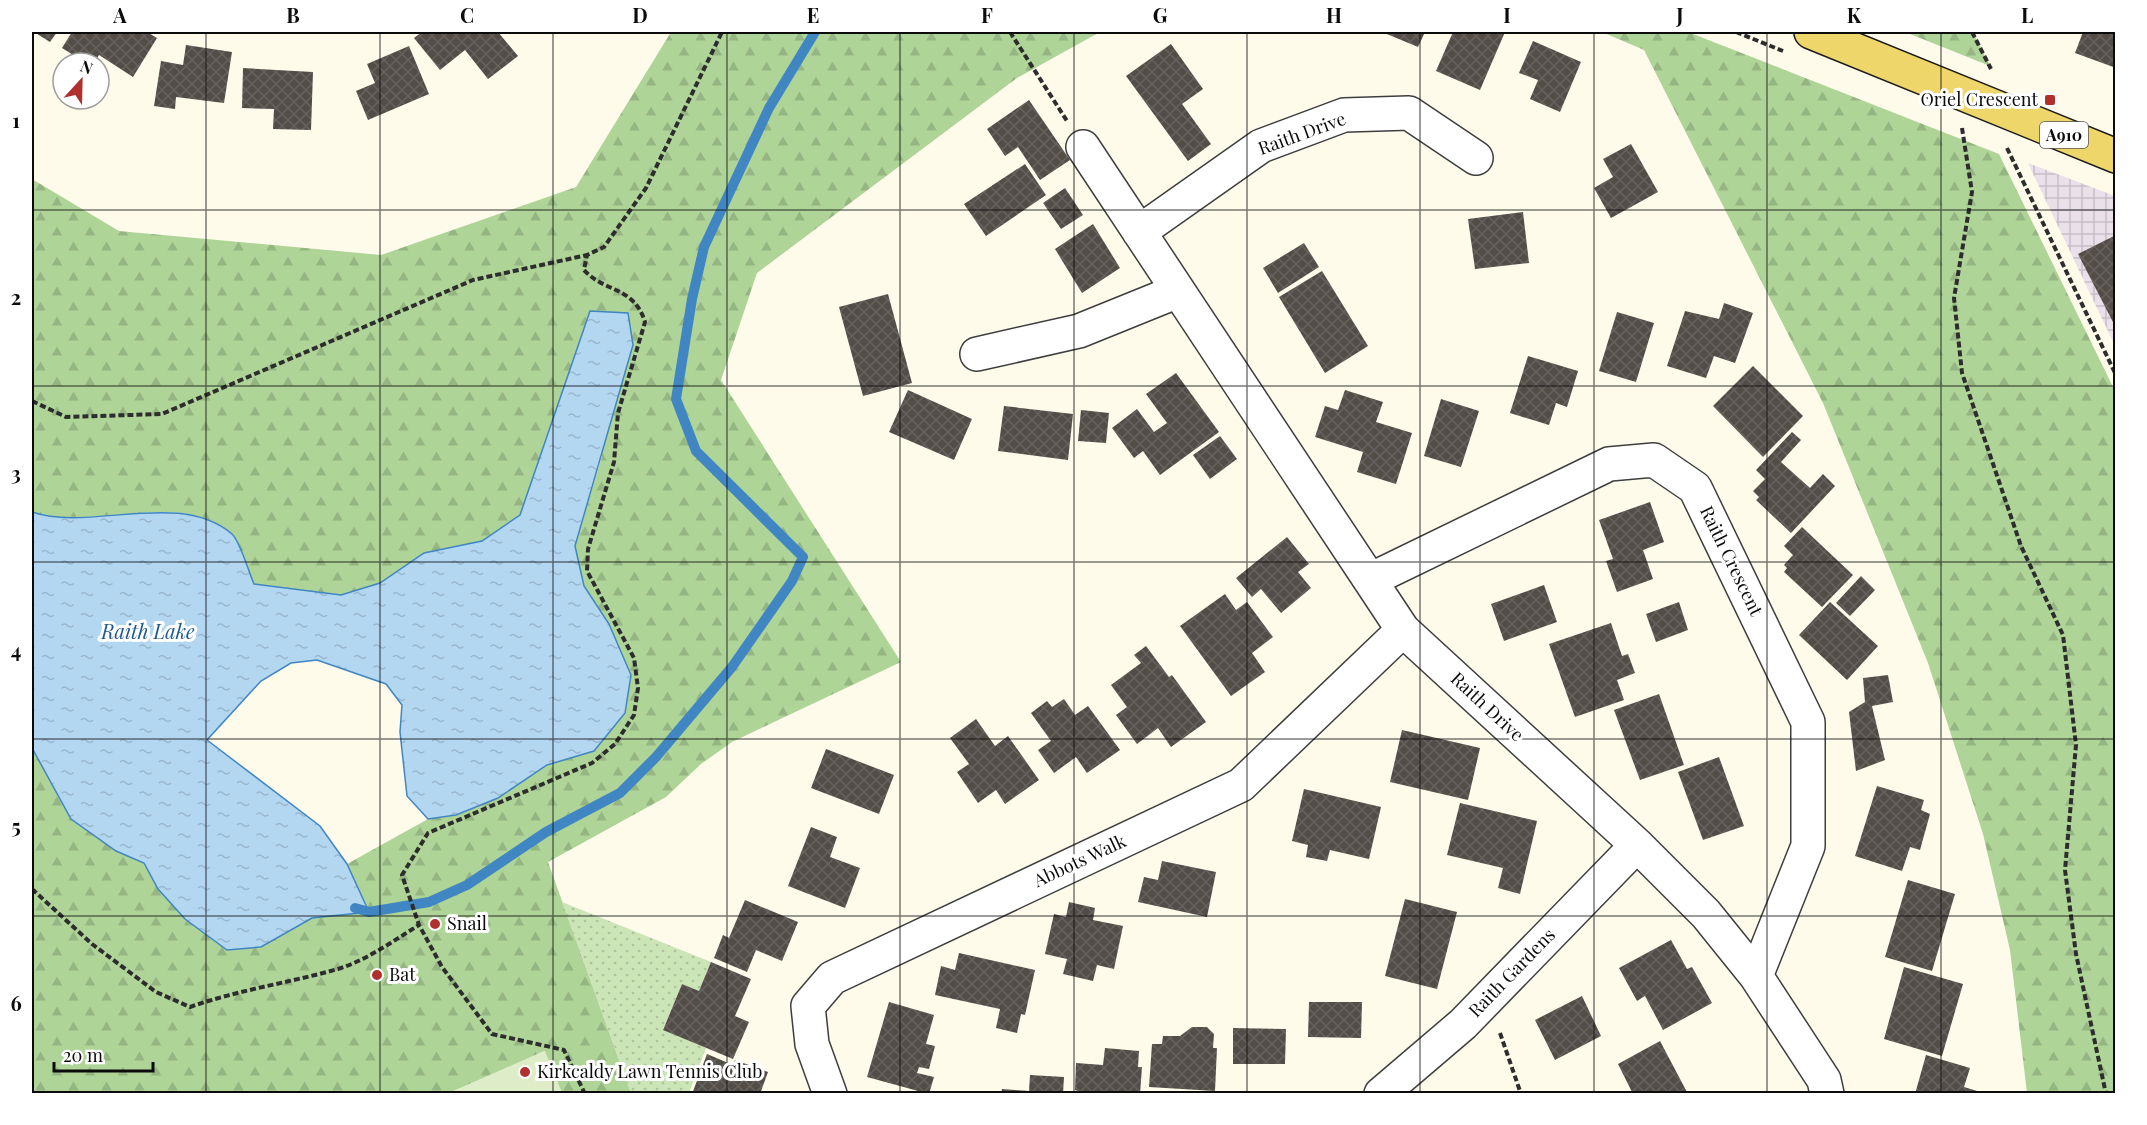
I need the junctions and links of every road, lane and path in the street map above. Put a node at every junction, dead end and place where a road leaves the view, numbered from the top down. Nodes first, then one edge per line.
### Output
1 (722, 32) edge
2 (1010, 32) edge
3 (1811, 32) edge
4 (1956, 91) junction
5 (2012, 114) junction
6 (1083, 147) joint
7 (2115, 156) edge
8 (1476, 158) dead end
9 (1139, 232) junction
10 (587, 255) junction
11 (1178, 291) junction
12 (977, 354) dead end
13 (2115, 375) edge
14 (32, 401) edge
15 (1370, 580) junction
16 (1403, 630) junction
17 (1636, 845) junction
18 (32, 889) edge
19 (419, 925) junction
20 (1756, 976) junction
21 (1487, 998) junction
22 (585, 1094) edge
23 (830, 1094) edge
24 (1381, 1094) edge
25 (1521, 1094) edge
26 (1827, 1094) edge
27 (2106, 1094) edge

1 - 10 path
2 - 6 path
3 - 4 main road, A910
4 - 5 main road, A910
4 - 27 path
5 - 7 main road, A910
5 - 13 path
6 - 9 street, Raith Drive
8 - 9 street, Raith Drive
9 - 11 street, Raith Drive
10 - 14 path
10 - 19 path
11 - 12 street
11 - 15 street, Raith Drive
15 - 16 street, Raith Drive
15 - 20 street, Raith Crescent
16 - 17 street, Raith Drive
16 - 23 street, Abbots Walk
17 - 20 street, Raith Drive
17 - 21 street, Raith Gardens
18 - 19 path
19 - 22 path
20 - 26 street, Raith Drive
21 - 24 street, Raith Gardens
21 - 25 path

